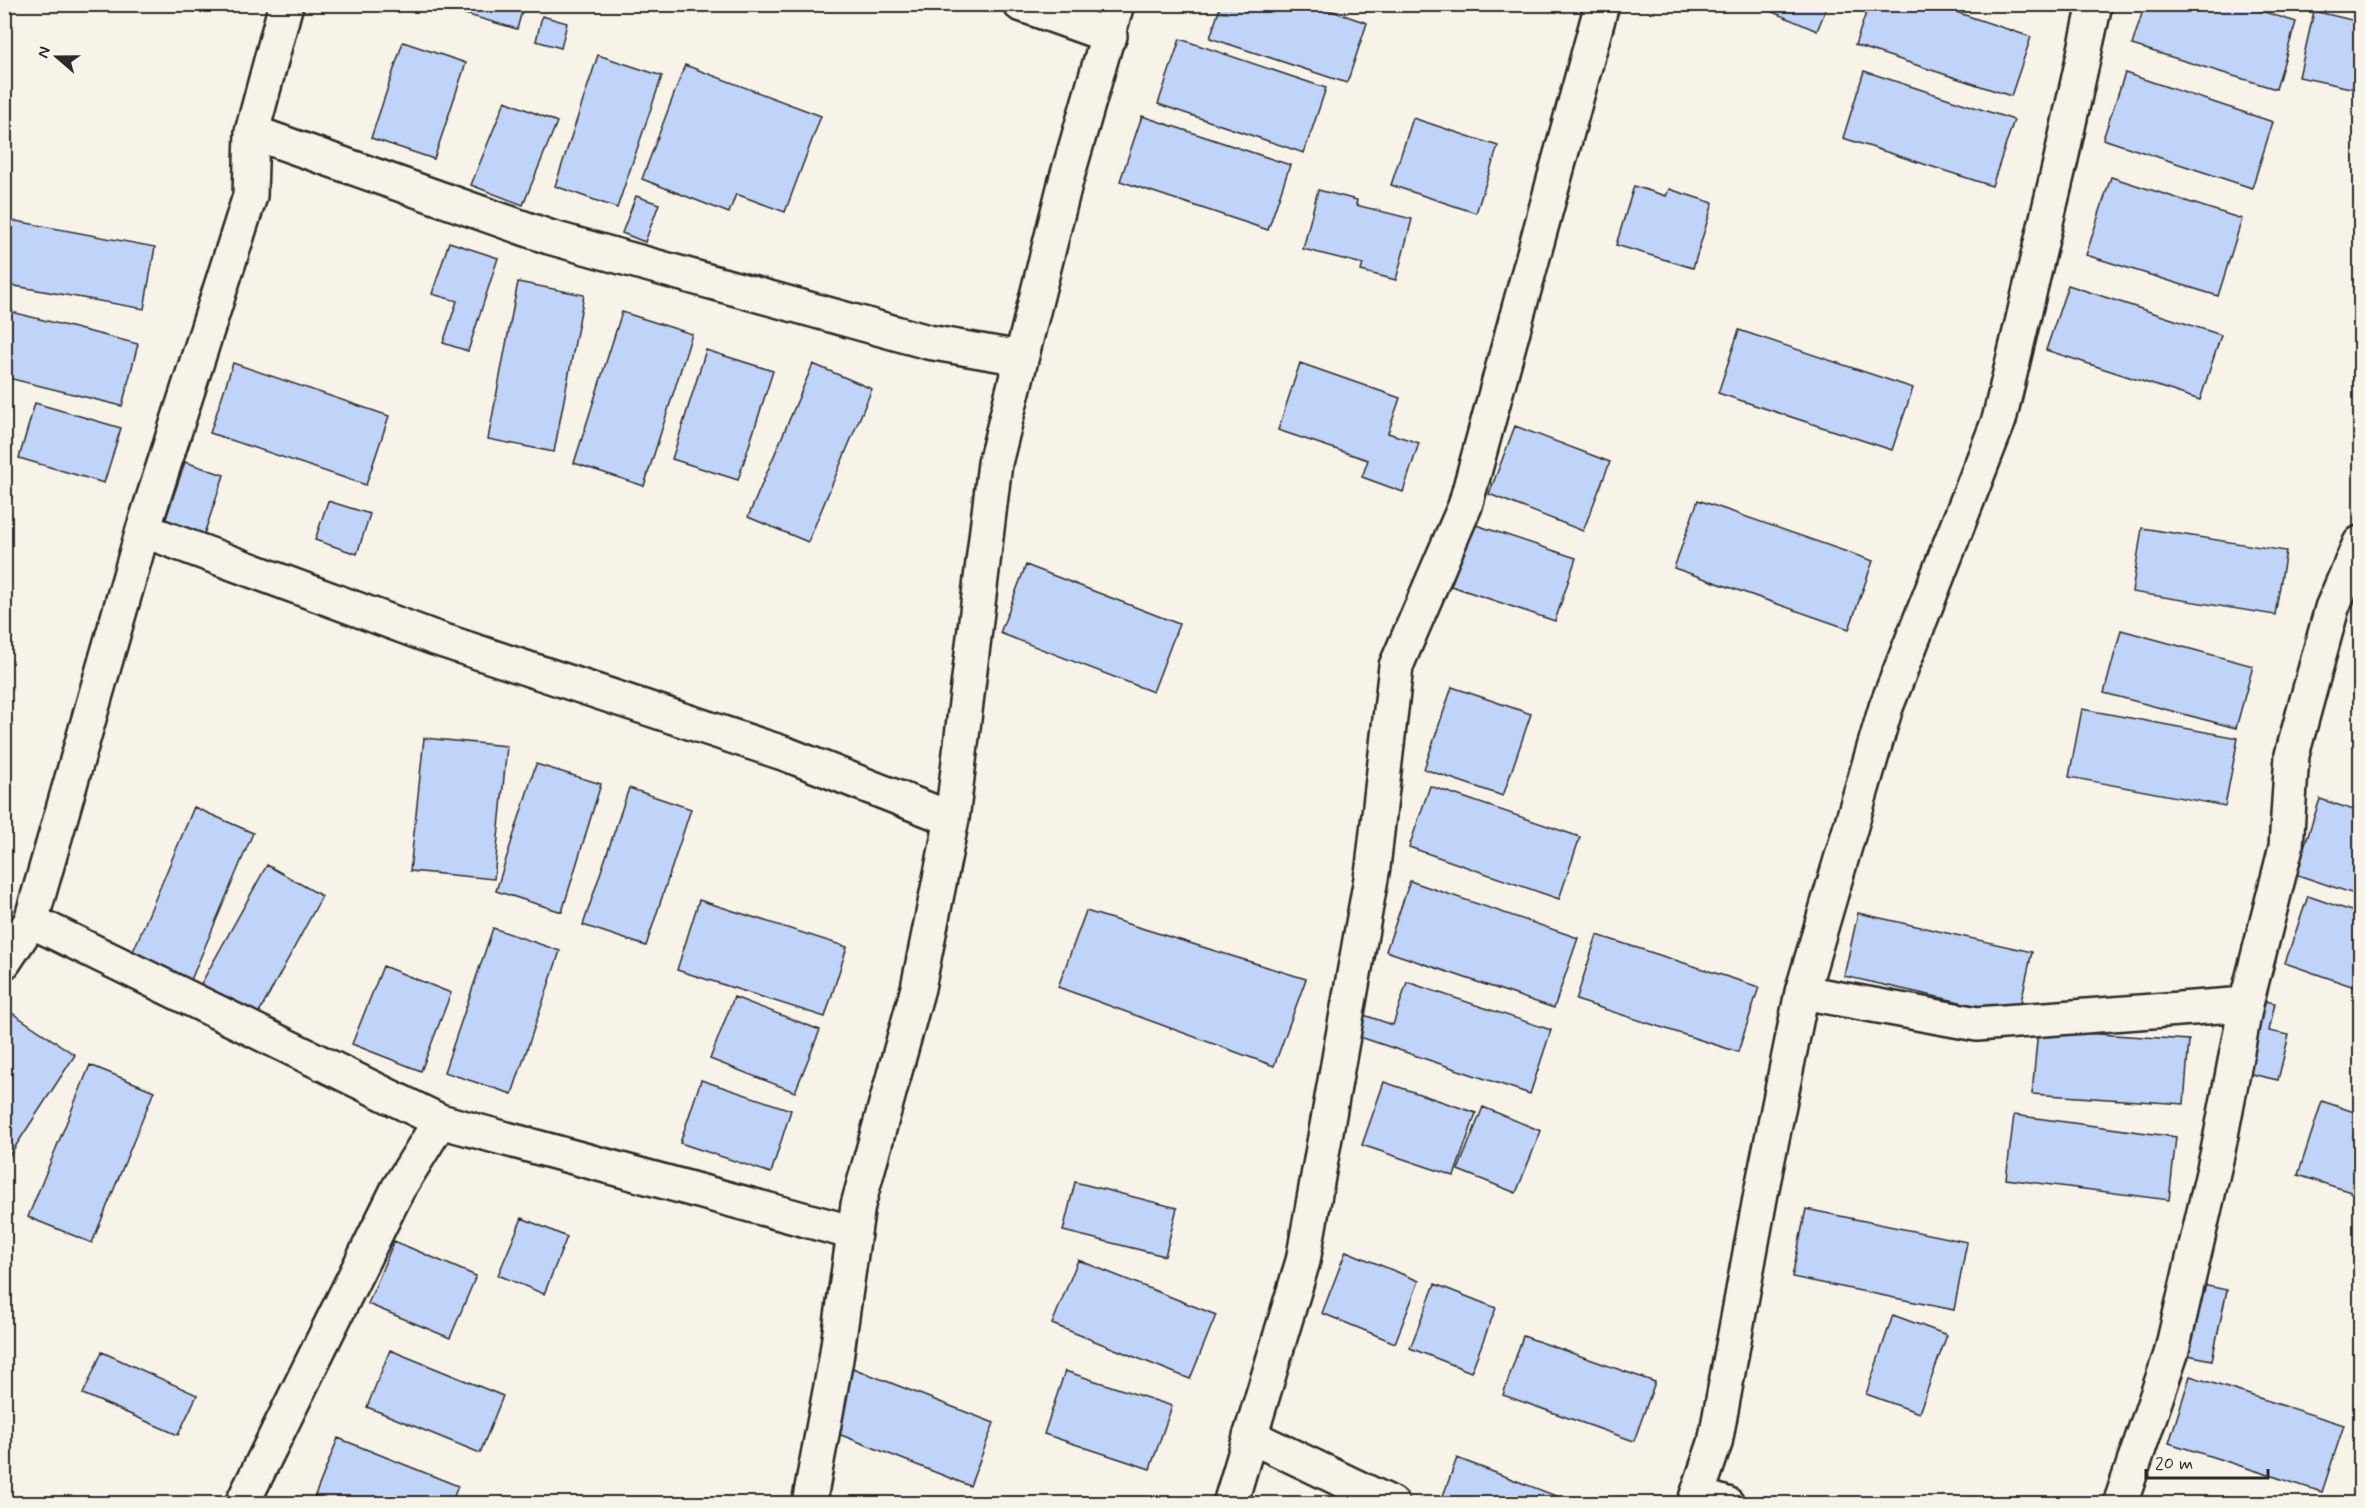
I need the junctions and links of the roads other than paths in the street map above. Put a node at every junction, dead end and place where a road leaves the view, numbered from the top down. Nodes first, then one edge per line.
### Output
1 (286, 4) edge
2 (1020, 4) edge
3 (1117, 4) edge
4 (1602, 4) edge
5 (2096, 4) edge
6 (1110, 36) junction
7 (252, 132) junction
8 (1021, 358) junction
9 (143, 530) junction
10 (2361, 543) edge
11 (952, 819) junction
12 (31, 921) junction
13 (4, 962) edge
14 (1802, 992) junction
15 (2246, 1004) junction
16 (440, 1120) junction
17 (854, 1233) junction
18 (1250, 1436) junction
19 (1706, 1501) edge
20 (242, 1503) edge
21 (809, 1503) edge
22 (1230, 1503) edge
23 (1392, 1503) edge
24 (2120, 1503) edge

1 - 7 street
2 - 6 street
3 - 6 street
4 - 18 street
5 - 14 street
6 - 8 street
7 - 8 street
7 - 9 street
8 - 11 street
9 - 11 street
9 - 12 street
10 - 15 street
11 - 17 street
12 - 13 street
12 - 16 street
14 - 15 street
14 - 19 street
15 - 24 street
16 - 17 street
16 - 20 street
17 - 21 street
18 - 22 street
18 - 23 street

